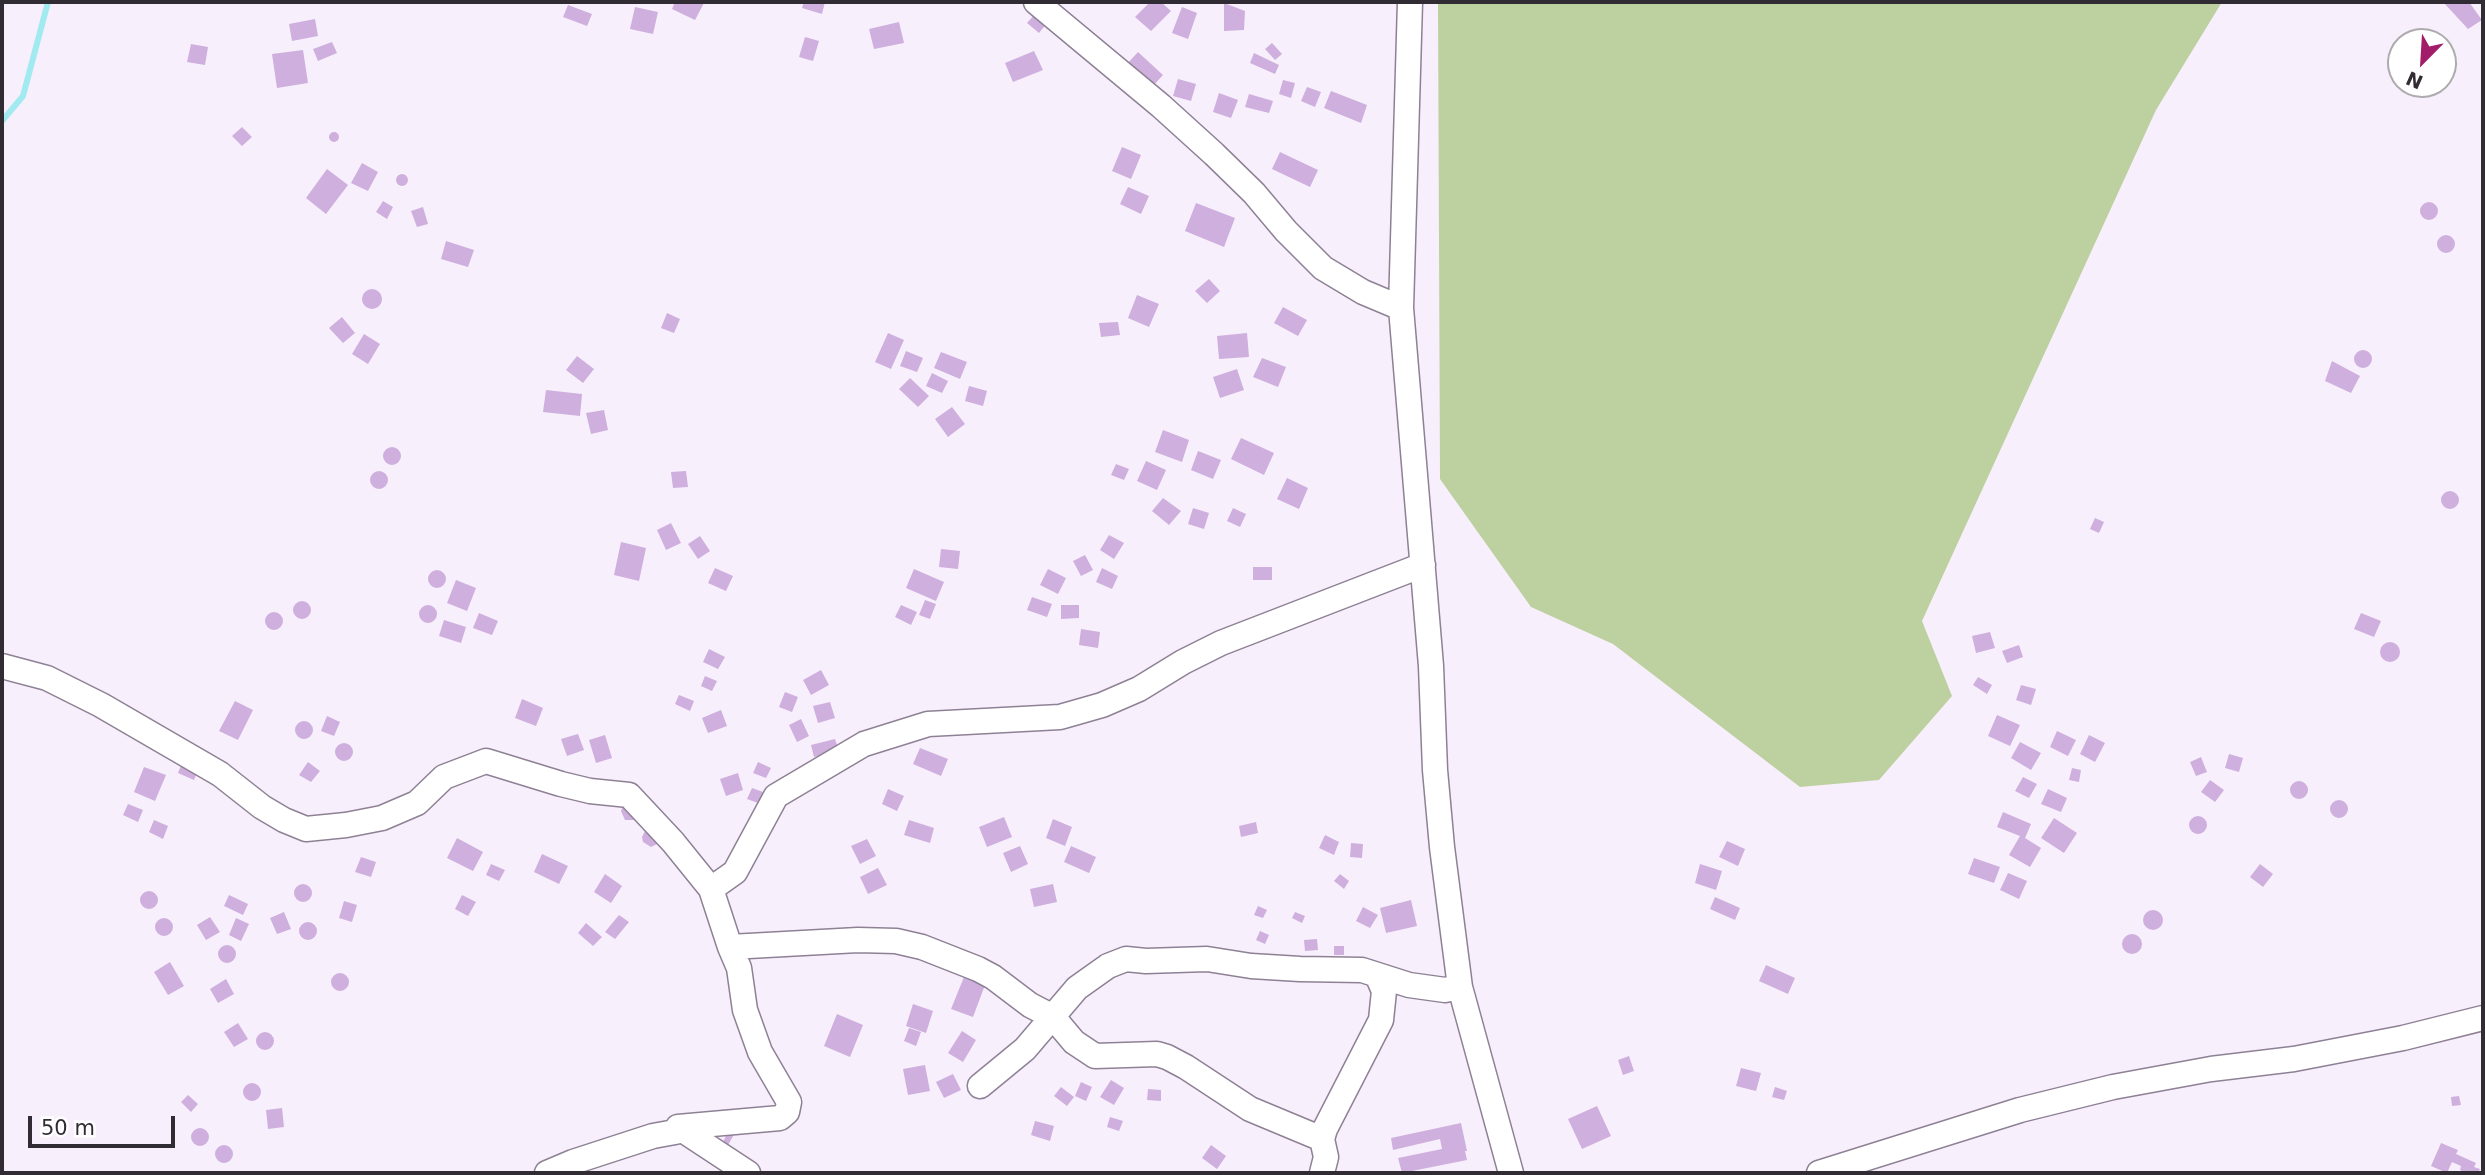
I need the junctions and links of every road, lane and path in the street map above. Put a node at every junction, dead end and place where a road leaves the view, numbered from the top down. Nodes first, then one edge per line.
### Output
1 (1036, 2) edge
2 (1410, 2) edge
3 (1401, 308) junction
4 (1423, 565) junction
5 (2, 666) edge
6 (711, 889) junction
7 (730, 947) junction
8 (1377, 975) junction
9 (1460, 987) junction
10 (1053, 1017) junction
11 (2483, 1018) edge
12 (980, 1086) dead end
13 (678, 1127) junction
14 (1322, 1139) junction
15 (547, 1173) edge
16 (748, 1173) edge
17 (1322, 1173) edge
18 (1511, 1173) edge
19 (1819, 1173) edge

1 - 3 street
2 - 3 street
3 - 4 street
4 - 6 street
4 - 9 street
5 - 6 street
6 - 7 street
7 - 10 street
7 - 13 street
8 - 9 street
8 - 10 street
8 - 14 street
9 - 18 street
10 - 12 street
10 - 14 street
11 - 19 street
13 - 15 street
13 - 16 street
14 - 17 street

